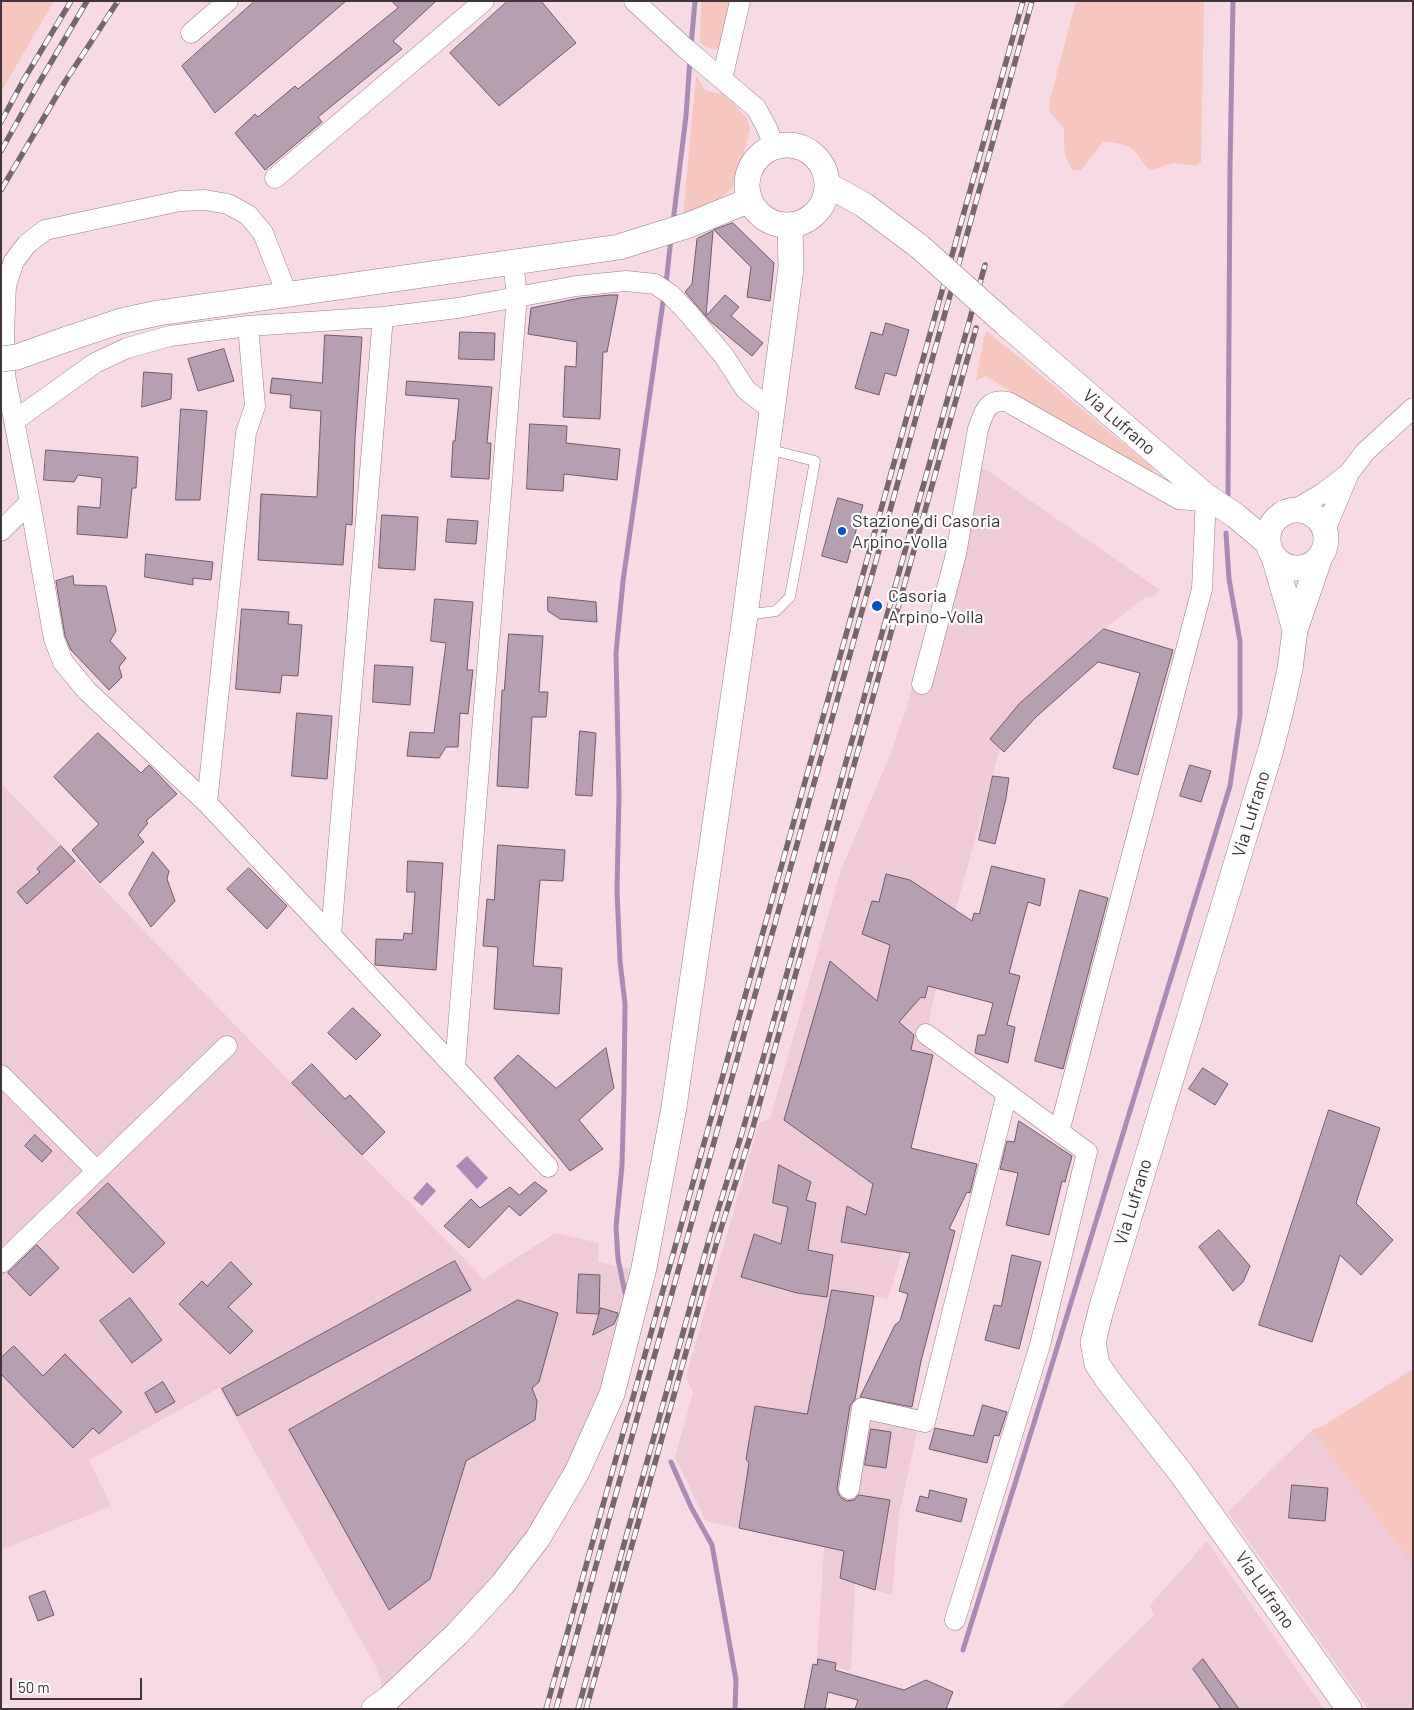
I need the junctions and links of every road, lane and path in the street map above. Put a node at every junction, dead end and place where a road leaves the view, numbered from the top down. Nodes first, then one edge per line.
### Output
1 (228, 1) edge
2 (484, 1) edge
3 (634, 1) edge
4 (740, 1) edge
5 (191, 34) dead end
6 (722, 79) junction
7 (774, 146) junction
8 (275, 178) dead end
9 (828, 185) junction
10 (750, 200) junction
11 (790, 225) junction
12 (512, 262) junction
13 (287, 294) junction
14 (517, 296) junction
15 (384, 317) junction
16 (248, 326) junction
17 (1, 359) edge
18 (1413, 408) edge
19 (772, 410) junction
20 (14, 421) junction
21 (768, 449) junction
22 (1349, 473) junction
23 (1206, 496) junction
24 (30, 502) junction
25 (1287, 513) junction
26 (1236, 516) junction
27 (1325, 530) junction
28 (1, 531) edge
29 (1271, 550) junction
30 (1320, 557) junction
31 (745, 616) junction
32 (1295, 630) junction
33 (922, 684) dead end
34 (207, 803) junction
35 (331, 935) junction
36 (926, 1034) dead end
37 (227, 1046) dead end
38 (455, 1068) junction
39 (1, 1075) edge
40 (1007, 1094) junction
41 (1059, 1132) junction
42 (548, 1167) dead end
43 (98, 1171) junction
44 (1, 1263) edge
45 (849, 1489) dead end
46 (955, 1620) dead end
47 (374, 1709) edge
48 (1349, 1709) edge

1 - 5 street
2 - 8 street
3 - 6 street
4 - 6 street
6 - 7 street
7 - 9 street
7 - 10 street
9 - 11 street
9 - 23 street, Via Lufrano, bridge
10 - 11 street
10 - 12 street
11 - 19 street
12 - 13 street
12 - 14 street
13 - 17 street, bridge
13 - 20 street
14 - 15 street
14 - 19 street
14 - 38 street
15 - 16 street
15 - 35 street
16 - 20 street
16 - 34 street
18 - 22 street, Via Lufrano
19 - 21 street
20 - 24 street
21 - 31 street
21 - 31 lane
22 - 25 street, Via Lufrano
22 - 27 street, Via Lufrano
23 - 26 street, Via Lufrano
23 - 33 street
23 - 41 street
24 - 28 street
24 - 34 street
25 - 26 street
25 - 27 street
25 - 29 street
26 - 29 street, Via Lufrano
27 - 30 street, Via Lufrano
29 - 30 street, Via Lufrano
29 - 32 street, Via Lufrano
30 - 32 street, Via Lufrano
31 - 47 street
32 - 48 street, Via Lufrano
34 - 35 street
35 - 38 street
36 - 40 street
37 - 43 street
38 - 42 street
39 - 43 street
40 - 41 street
40 - 45 street
41 - 46 street
43 - 44 street

